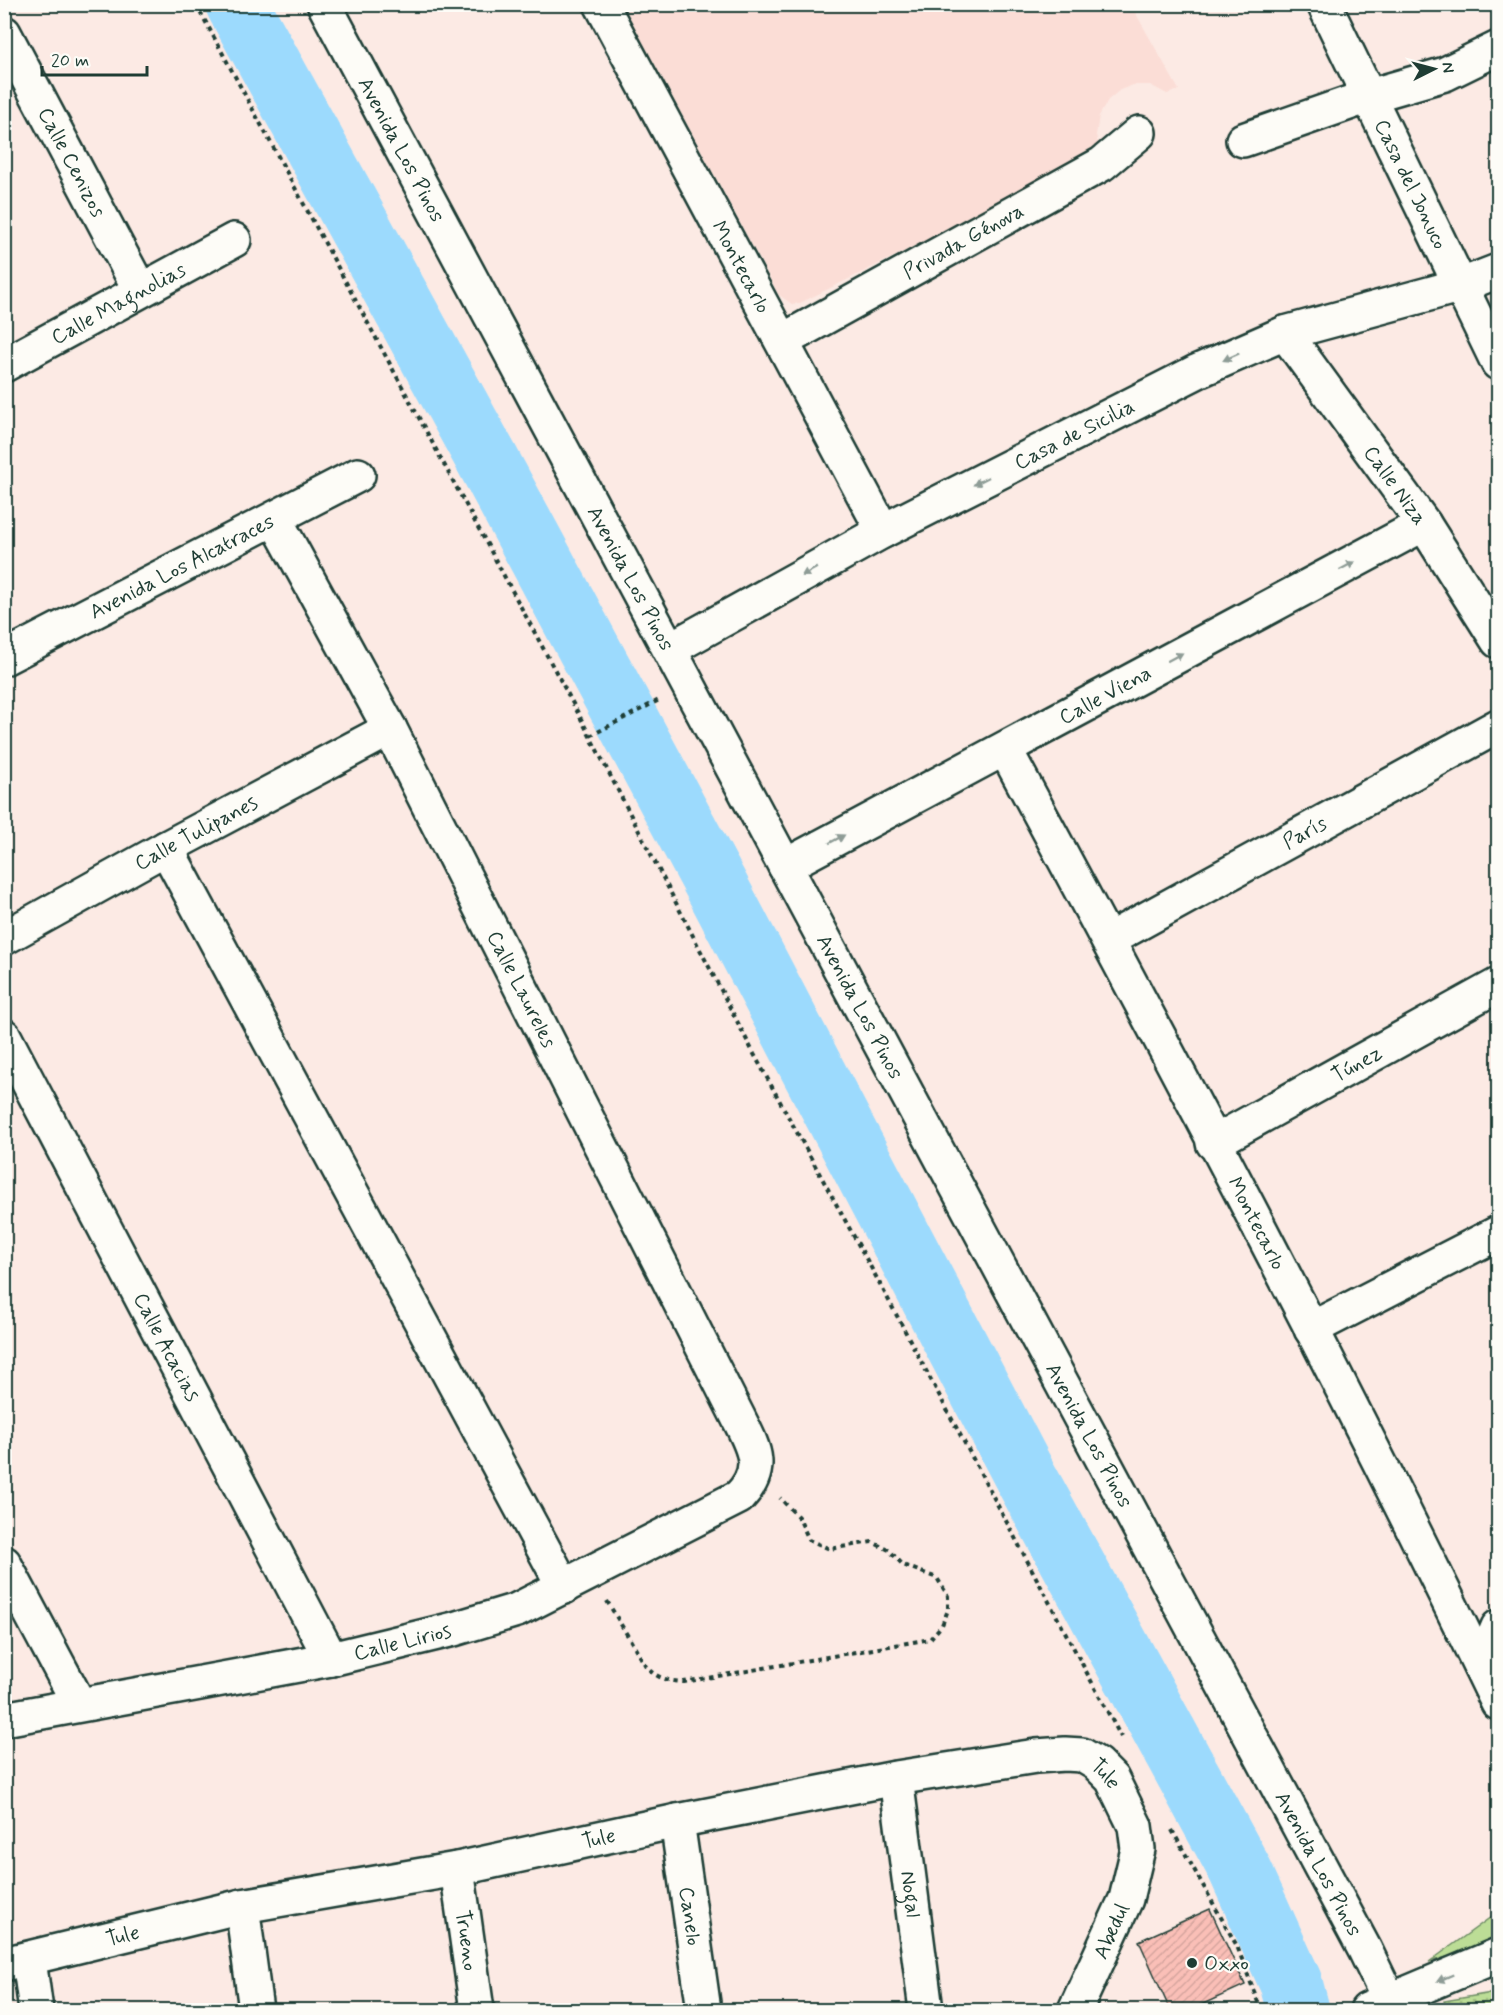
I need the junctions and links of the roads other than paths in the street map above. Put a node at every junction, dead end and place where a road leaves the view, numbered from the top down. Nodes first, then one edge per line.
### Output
1 (324, 4) edge
2 (601, 4) edge
3 (1324, 4) edge
4 (4, 33) edge
5 (1498, 48) edge
6 (1368, 96) junction
7 (1139, 134) dead end
8 (1243, 140) dead end
9 (234, 240) dead end
10 (1498, 272) edge
11 (1462, 285) junction
12 (141, 290) junction
13 (1285, 333) junction
14 (782, 341) junction
15 (1498, 363) edge
16 (4, 365) edge
17 (358, 475) dead end
18 (275, 519) junction
19 (1424, 524) junction
20 (883, 531) junction
21 (1498, 641) edge
22 (670, 649) junction
23 (4, 658) edge
24 (1498, 726) edge
25 (390, 729) junction
26 (1005, 749) junction
27 (166, 848) junction
28 (785, 866) junction
29 (4, 938) edge
30 (1108, 940) junction
31 (1498, 985) edge
32 (4, 1036) edge
33 (1213, 1143) junction
34 (1498, 1233) edge
35 (1311, 1329) junction
36 (757, 1466) joint
37 (4, 1563) edge
38 (577, 1581) junction
39 (1498, 1627) edge
40 (331, 1659) junction
41 (1481, 1667) junction
42 (1498, 1703) edge
43 (79, 1704) junction
44 (4, 1719) edge
45 (896, 1778) junction
46 (676, 1821) junction
47 (1138, 1849) joint
48 (458, 1869) junction
49 (242, 1906) junction
50 (1498, 1955) edge
51 (17, 1962) edge
52 (1383, 2007) edge
53 (36, 2010) edge
54 (256, 2010) edge
55 (477, 2010) edge
56 (704, 2010) edge
57 (926, 2010) edge
58 (1075, 2010) edge

1 - 22 street, Avenida Los Pinos
2 - 14 street, Montecarlo
3 - 6 street, Casa del Jonuco
4 - 12 street, Calle Cenizos
5 - 6 street
6 - 8 street
6 - 11 street, Casa del Jonuco
7 - 14 street, Privada Génova
9 - 12 street, Calle Magnolias
10 - 11 street, Casa de Sicilia
11 - 13 street, Casa de Sicilia
11 - 15 street, Casa del Jonuco
12 - 16 street, Calle Magnolias
13 - 19 street, Calle Niza
13 -> 20 street, Casa de Sicilia
14 - 20 street, Montecarlo
17 - 18 street, Avenida Los Alcatraces
18 - 23 street, Avenida Los Alcatraces
18 - 25 street, Calle Laureles
19 - 21 street, Calle Niza
26 -> 19 street, Calle Viena
20 -> 22 street, Casa de Sicilia
22 - 28 street, Avenida Los Pinos
24 - 30 street, París
25 - 27 street, Calle Tulipanes
25 - 36 street, Calle Laureles
28 -> 26 street, Calle Viena
26 - 30 street, Montecarlo
27 - 29 street, Calle Tulipanes
27 - 38 street
28 - 52 street, Avenida Los Pinos
30 - 33 street, Montecarlo
31 - 33 street, Túnez
32 - 40 street, Calle Acacias
33 - 35 street, Montecarlo
34 - 35 street
35 - 41 street, Montecarlo
36 - 38 street, Calle Lirios
37 - 43 street
38 - 40 street, Calle Lirios
39 - 41 street
40 - 43 street, Calle Lirios
41 - 42 street, Montecarlo
43 - 44 street, Calle Lirios
45 - 46 street, Tule
45 - 47 street, Tule
45 - 57 street, Nogal
46 - 48 street, Tule
46 - 56 street, Canelo
47 - 58 street, Abedul
48 - 49 street, Tule
48 - 55 street, Trueno
49 - 51 street, Tule
49 - 54 street
50 -> 52 street
51 - 53 street

